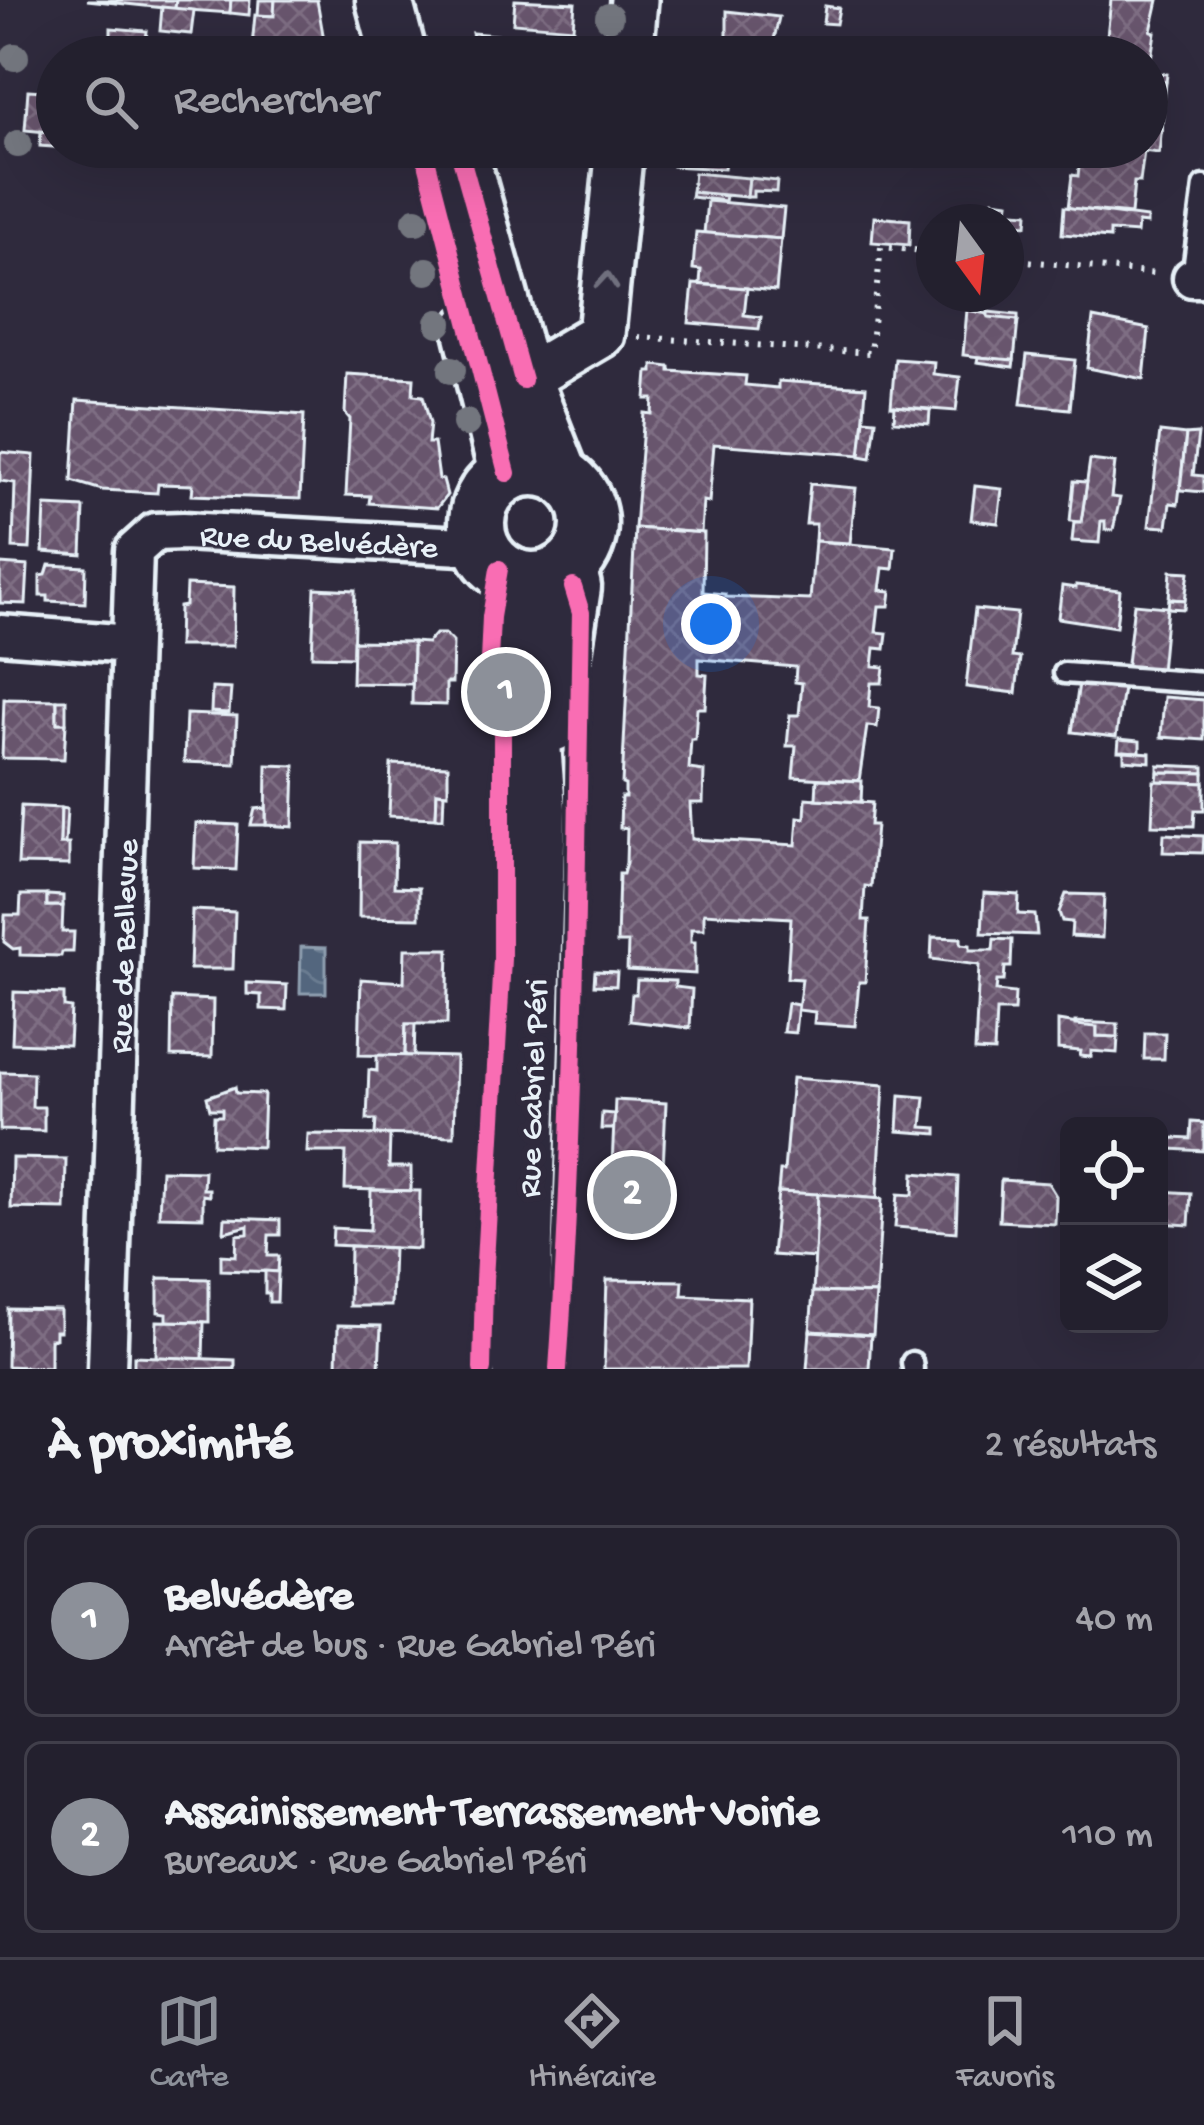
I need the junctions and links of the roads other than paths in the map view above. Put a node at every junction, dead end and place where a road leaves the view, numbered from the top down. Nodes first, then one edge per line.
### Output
1 (384, 0) edge
2 (420, 0) edge
3 (634, 0) edge
4 (393, 36) edge
5 (429, 36) edge
6 (631, 36) edge
7 (430, 168) edge
8 (464, 168) edge
9 (618, 168) edge
10 (1204, 186) edge
11 (1198, 278) edge
12 (523, 380) junction
13 (534, 474) junction
14 (154, 532) joint
15 (497, 562) junction
16 (568, 568) junction
17 (0, 634) edge
18 (130, 644) junction
19 (1064, 673) dead end
20 (1204, 683) edge
21 (538, 809) junction
22 (521, 1368) edge
23 (106, 1369) edge

1 - 4 main road
2 - 5 main road
3 - 6 street
7 - 13 main road
8 - 12 main road
12 -> 9 street
10 - 11 lane
12 - 13 main road
13 - 15 main road
13 - 16 main road
14 - 15 street, Rue du Belvédère
14 - 18 street, Rue de Bellevue
15 - 16 main road
15 - 21 main road, Rue Gabriel Péri
16 - 21 main road, Rue Gabriel Péri
17 - 18 street
18 - 23 street, Rue de Bellevue
19 - 20 lane
21 - 22 main road, Rue Gabriel Péri

